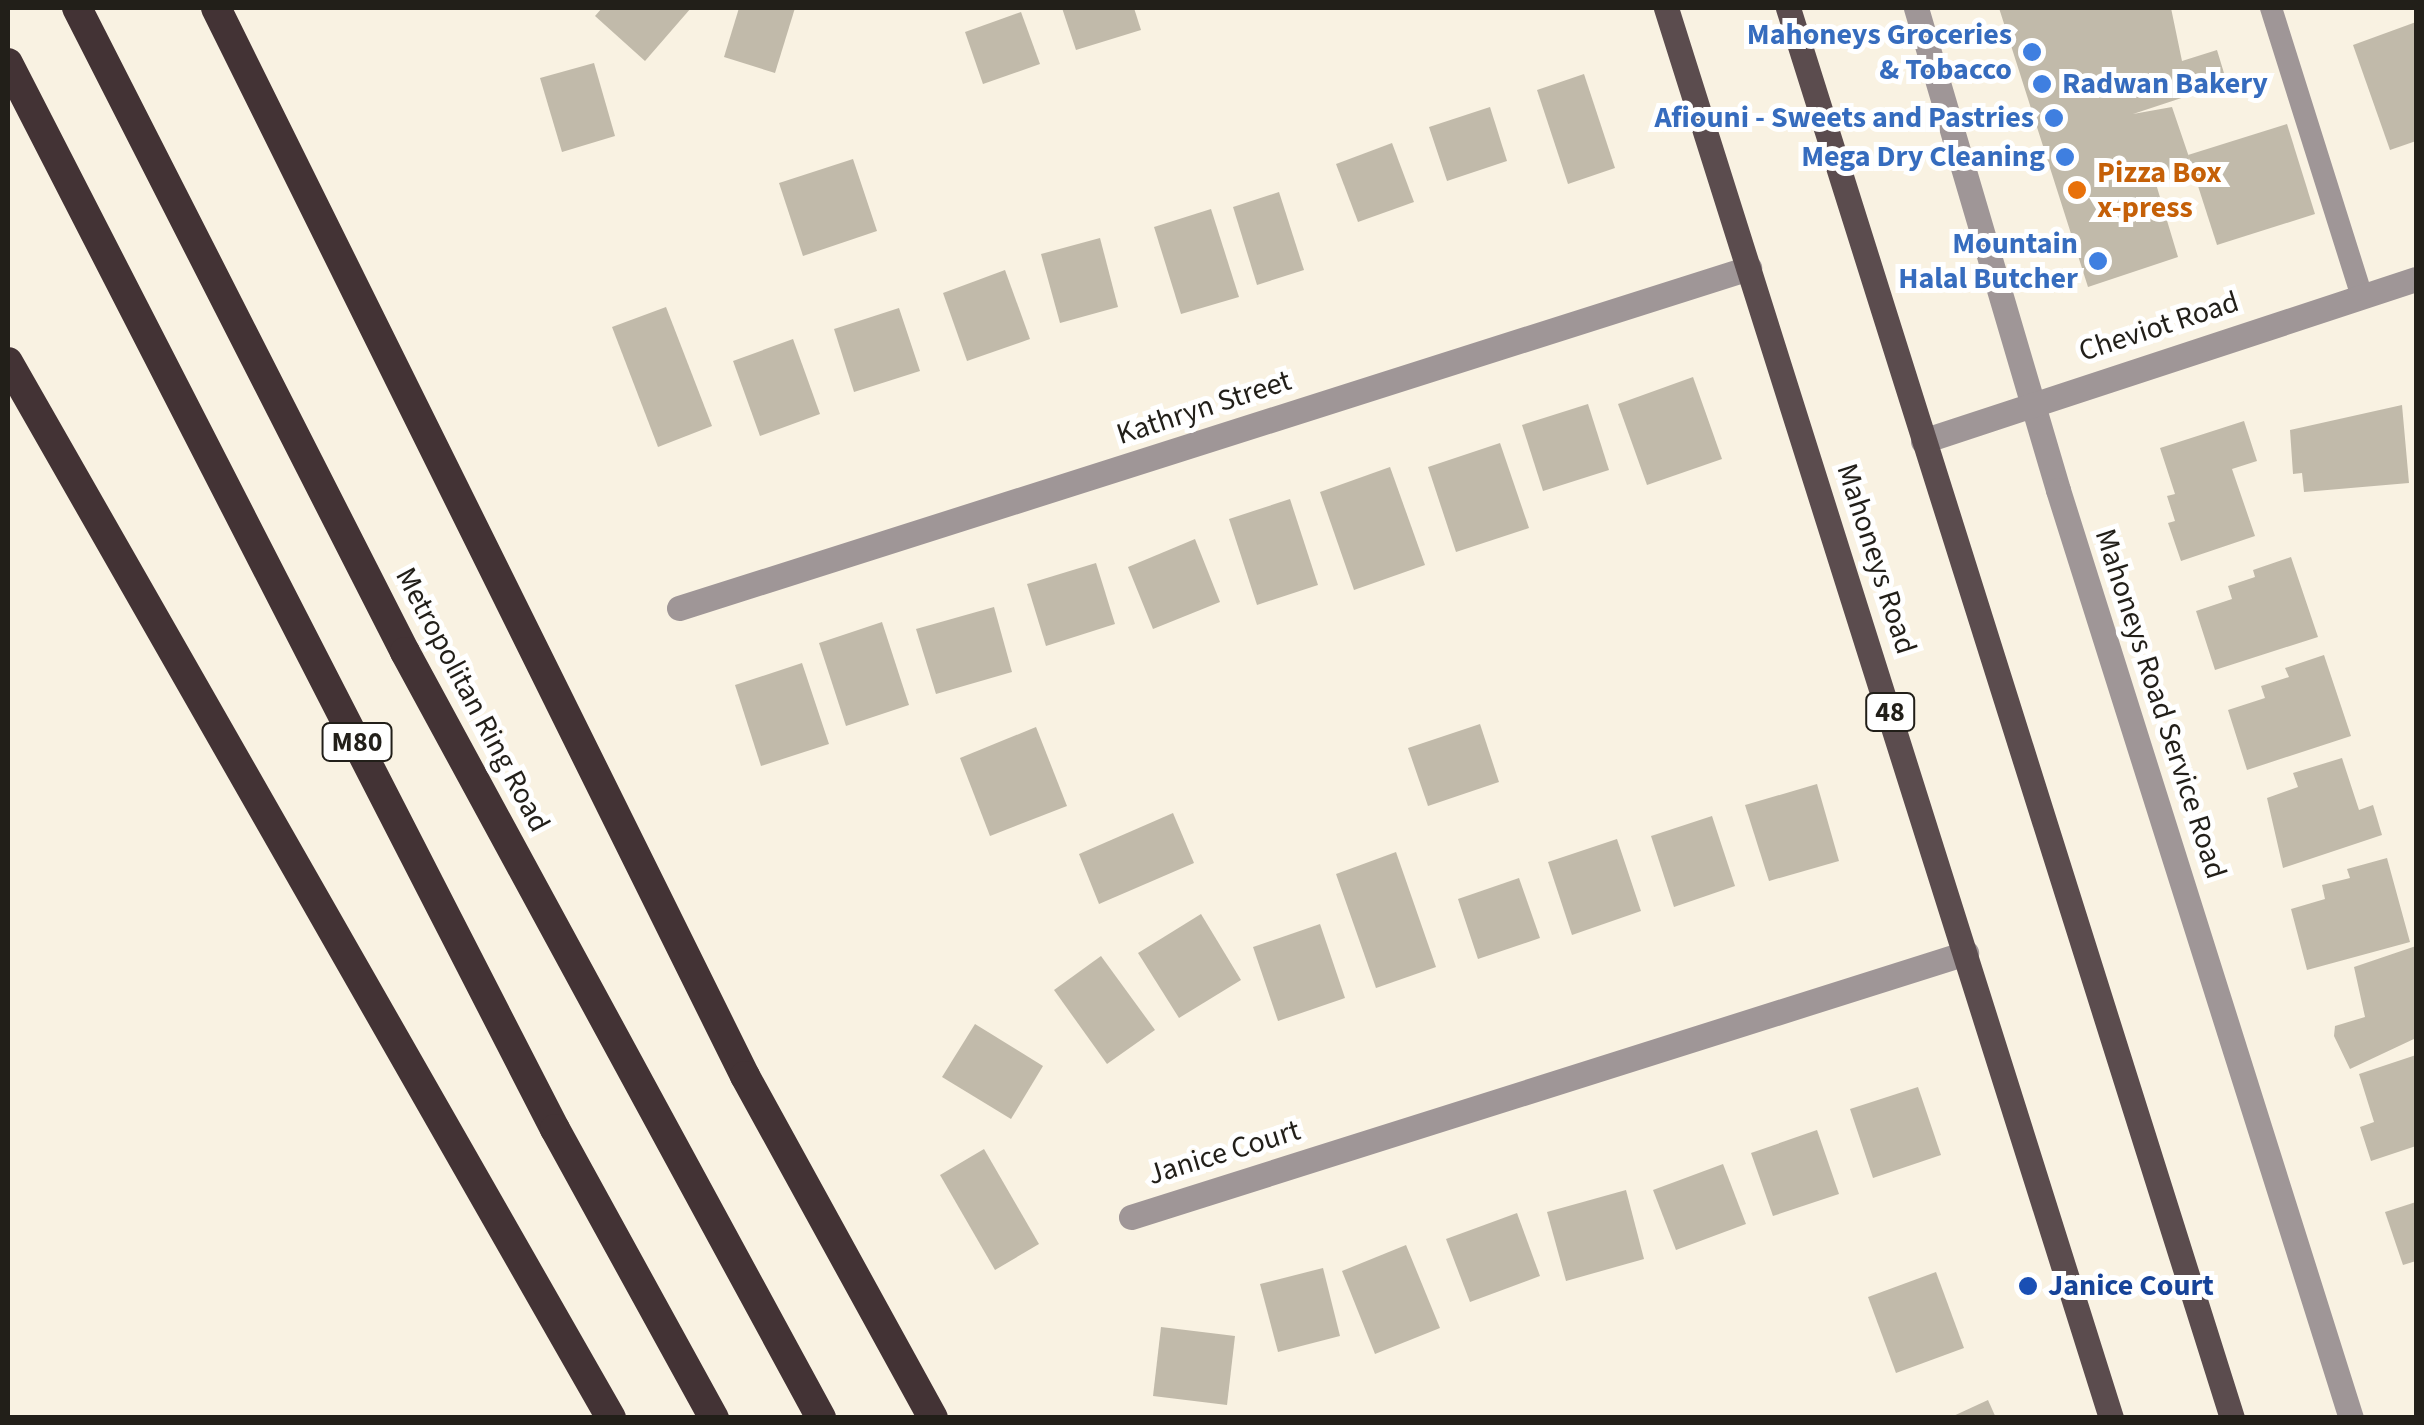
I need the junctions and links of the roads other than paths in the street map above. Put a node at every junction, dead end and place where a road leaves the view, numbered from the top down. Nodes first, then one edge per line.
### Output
1 (77, 8) edge
2 (216, 8) edge
3 (1666, 8) edge
4 (1788, 8) edge
5 (1916, 8) edge
6 (2271, 8) edge
7 (8, 63) edge
8 (1749, 268) junction
9 (2416, 279) edge
10 (2362, 296) junction
11 (8, 362) edge
12 (2036, 401) junction
13 (1923, 441) junction
14 (679, 608) dead end
15 (1966, 954) junction
16 (1131, 1216) dead end
17 (611, 1418) edge
18 (714, 1418) edge
19 (821, 1418) edge
20 (933, 1418) edge
21 (2111, 1418) edge
22 (2232, 1418) edge
23 (2351, 1418) edge

1 - 19 highway, Metropolitan Ring Road / M80
2 - 20 highway
3 - 8 main road, Mahoneys Road / 48
4 - 13 main road
5 - 12 street, Mahoneys Road Service Road
6 - 10 lane
7 - 18 highway, M80
8 - 14 street, Kathryn Street
8 - 15 main road, Mahoneys Road / 48
9 - 10 street, Cheviot Road
10 - 12 street, Cheviot Road
11 - 17 highway
12 - 13 street, Cheviot Road
12 - 23 street, Mahoneys Road Service Road
13 - 22 main road
15 - 16 street, Janice Court
15 - 21 main road, Mahoneys Road / 48

